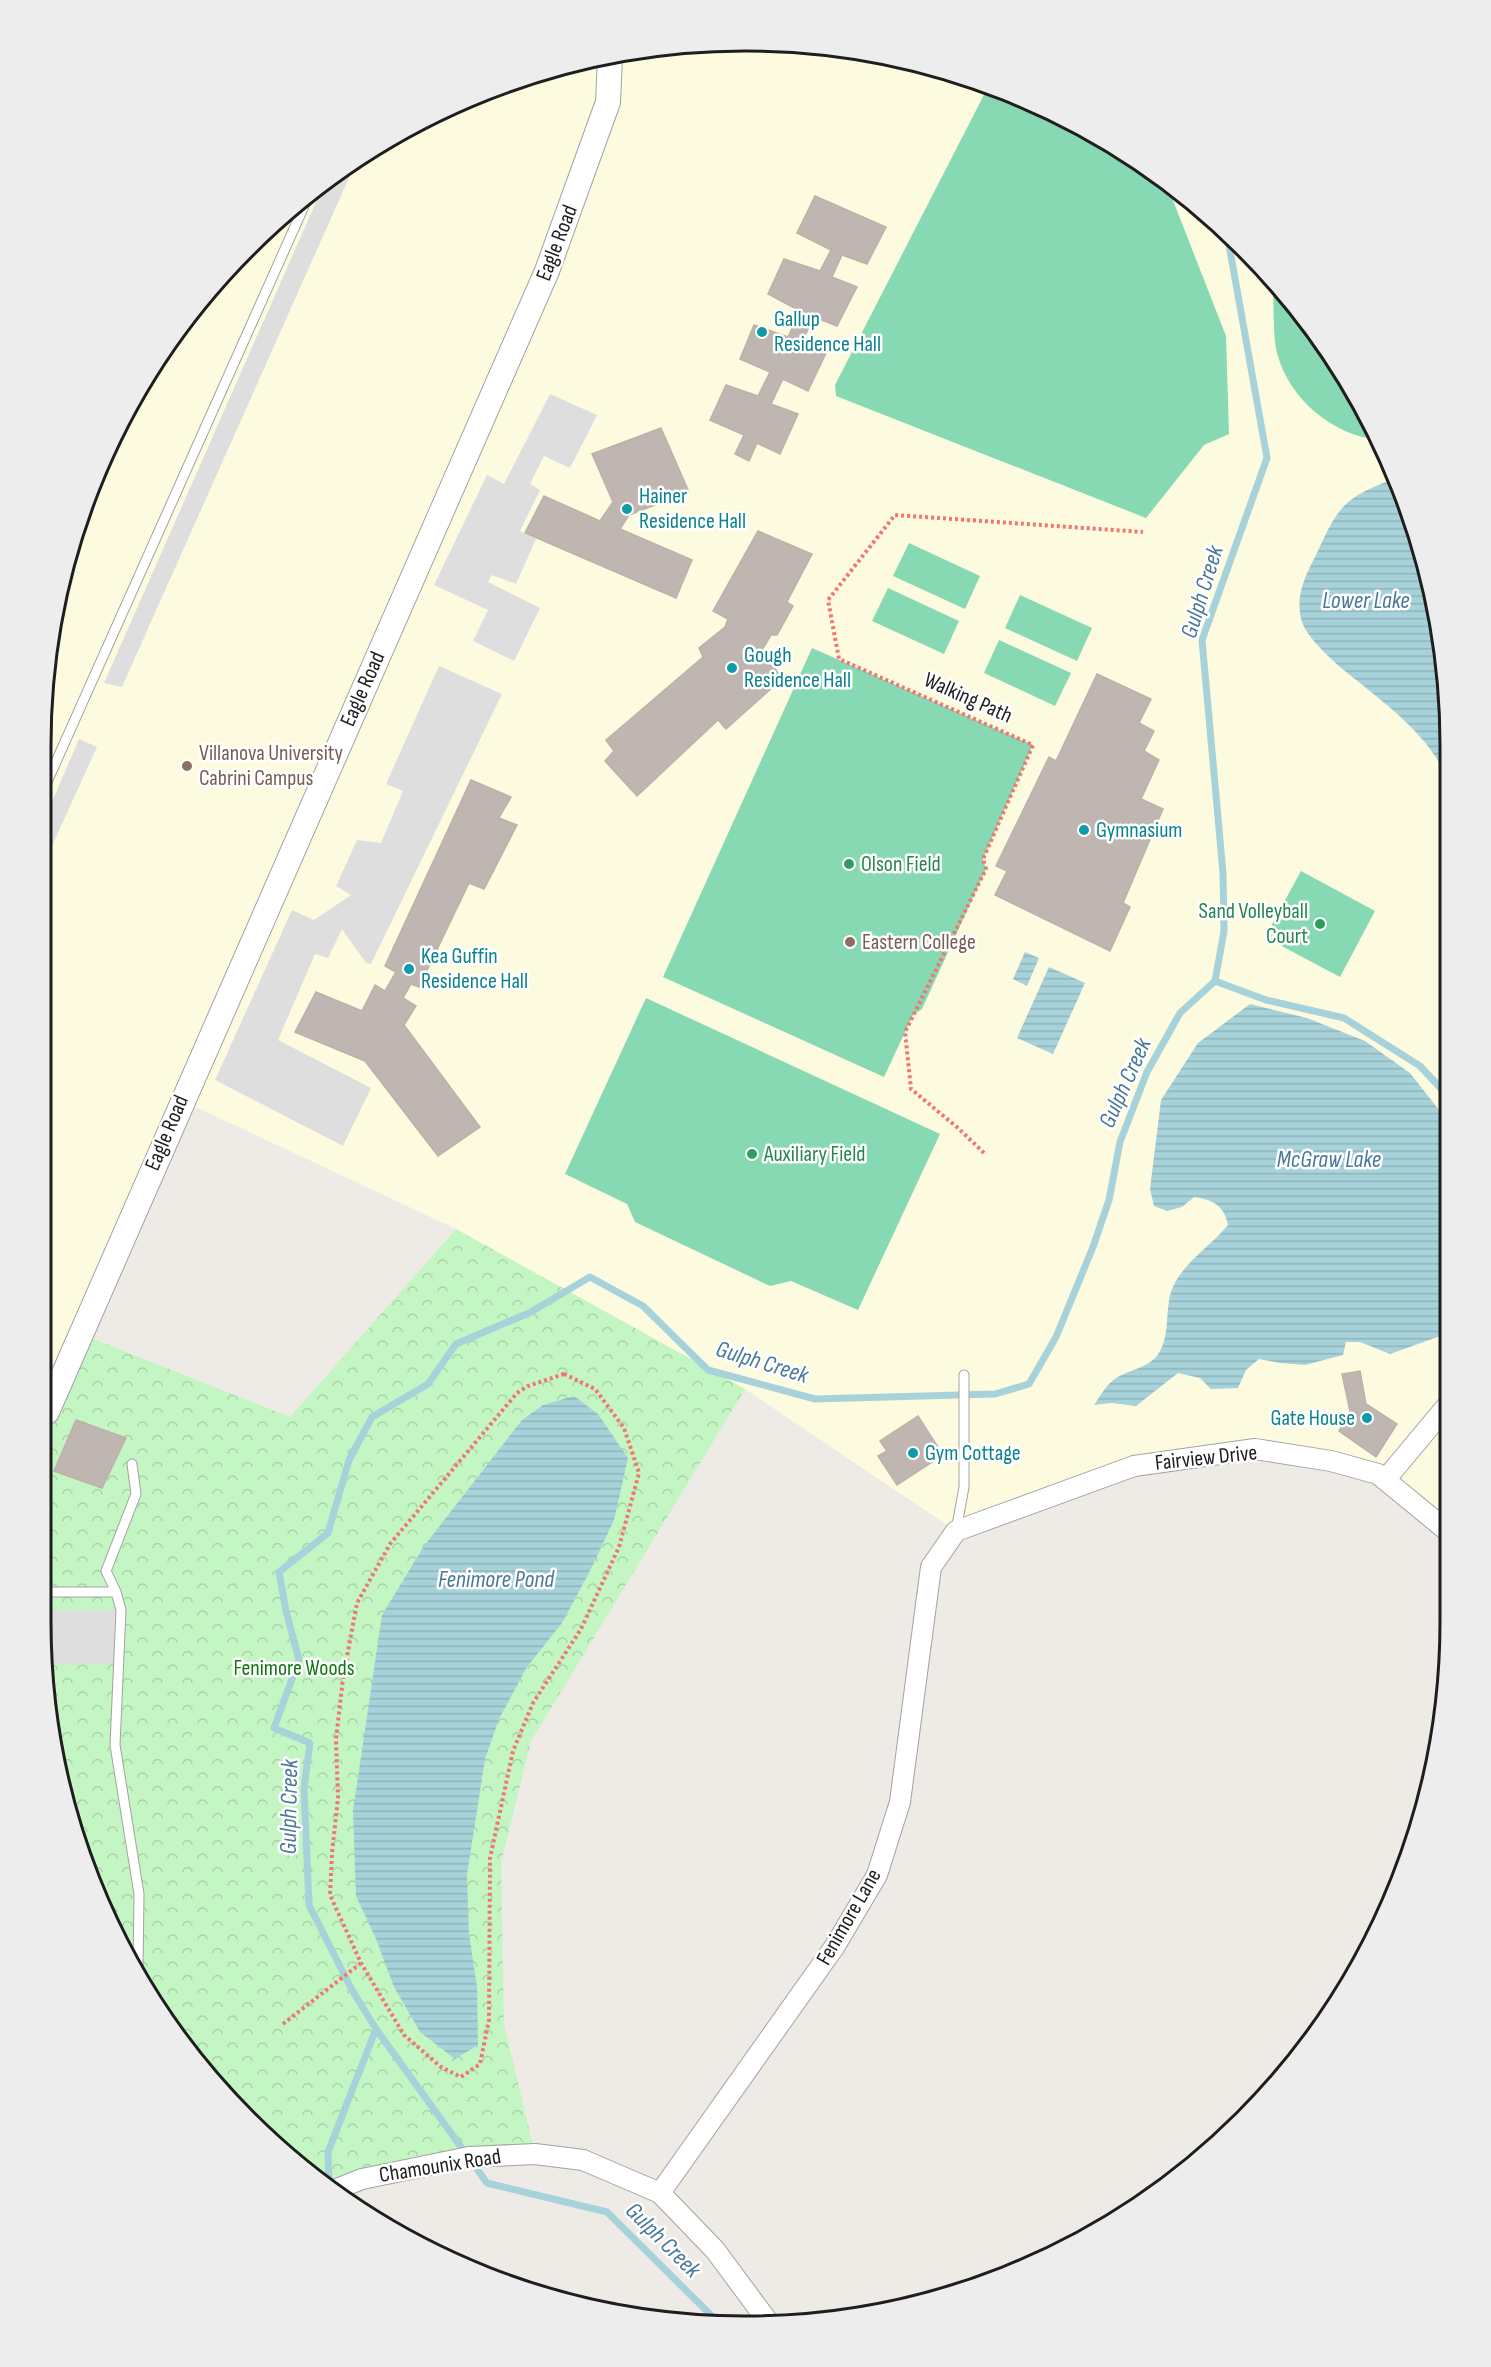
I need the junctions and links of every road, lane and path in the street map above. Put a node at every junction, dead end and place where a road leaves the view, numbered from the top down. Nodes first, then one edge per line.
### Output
1 (610, 64) edge
2 (301, 212) edge
3 (1143, 532) dead end
4 (51, 771) edge
5 (984, 1153) dead end
6 (964, 1376) dead end
7 (51, 1401) edge
8 (1440, 1414) edge
9 (132, 1464) dead end
10 (1385, 1480) junction
11 (1440, 1525) edge
12 (956, 1531) junction
13 (51, 1592) edge
14 (116, 1592) junction
15 (138, 1958) edge
16 (361, 1963) junction
17 (283, 2025) dead end
18 (343, 2187) edge
19 (660, 2193) junction
20 (764, 2316) edge

1 - 7 street, Eagle Road
2 - 4 lane
3 - 5 path, Walking Path
6 - 12 lane
8 - 10 street
9 - 14 lane
10 - 11 street, Fairview Drive
10 - 12 street, Fairview Drive
12 - 19 street, Fenimore Lane
13 - 14 lane
14 - 15 lane
16 - 16 path
16 - 17 path
18 - 19 street, Chamounix Road
19 - 20 street, Chamounix Road

